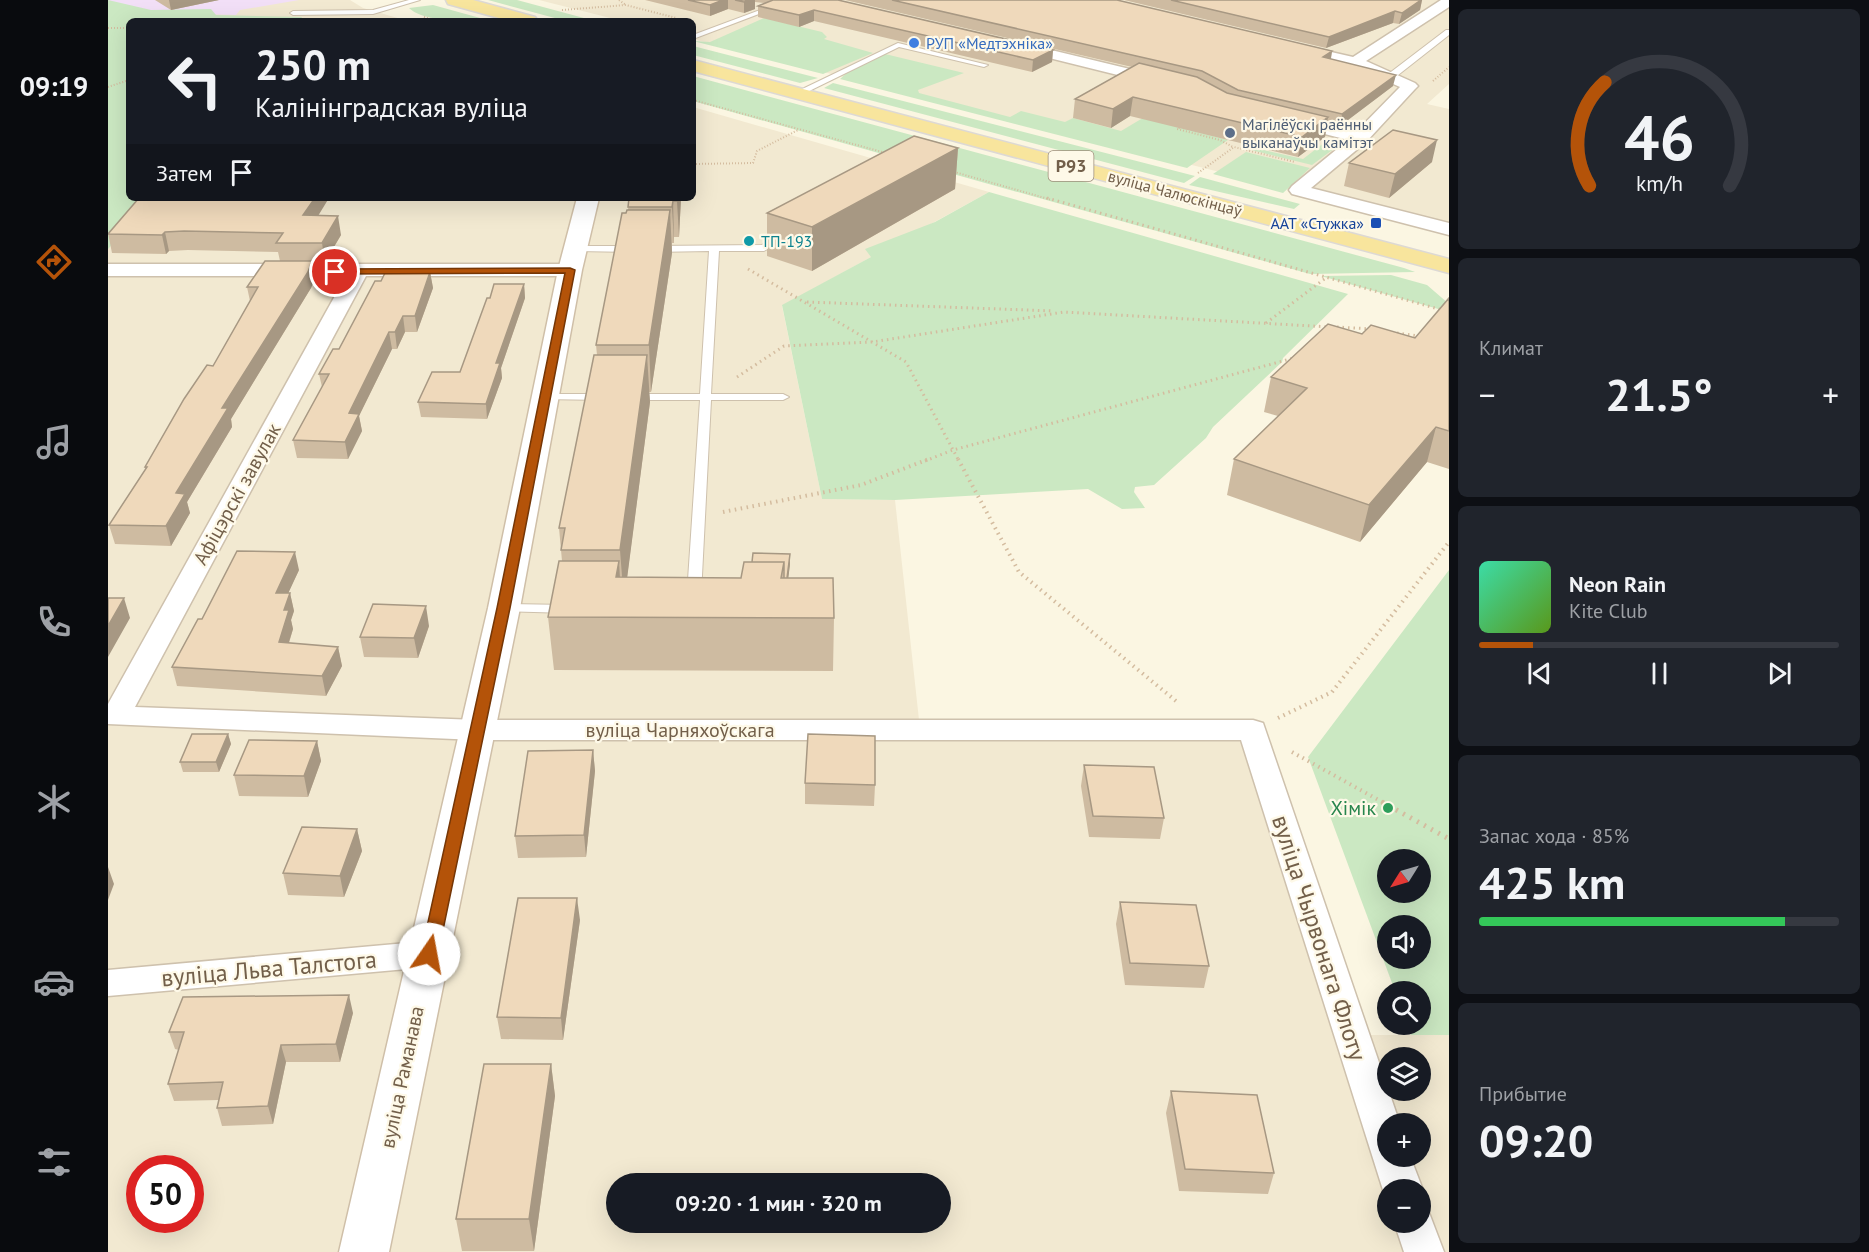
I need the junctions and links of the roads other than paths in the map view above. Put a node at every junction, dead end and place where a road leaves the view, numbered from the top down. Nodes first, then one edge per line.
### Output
1 (417, 0) edge
2 (454, 0) edge
3 (794, 0) edge
4 (1414, 3) edge
5 (1443, 5) edge
6 (758, 6) edge
7 (770, 9) junction
8 (293, 13) dead end
9 (518, 18) edge
10 (1449, 32) edge
11 (696, 36) edge
12 (999, 42) edge
13 (1286, 46) edge
14 (1355, 62) junction
15 (984, 65) edge
16 (696, 66) edge
17 (1390, 77) junction
18 (1178, 85) edge
19 (798, 93) junction
20 (1273, 117) edge
21 (1360, 138) junction
22 (587, 201) edge
23 (1449, 229) edge
24 (794, 232) edge
25 (714, 249) junction
26 (574, 259) junction
27 (1449, 266) edge
28 (108, 270) edge
29 (358, 272) junction
30 (545, 397) junction
31 (707, 397) junction
32 (783, 397) dead end
33 (504, 608) junction
34 (586, 609) edge
35 (693, 609) edge
36 (112, 716) edge
37 (477, 730) junction
38 (1253, 730) joint
39 (429, 954) junction
40 (108, 983) edge
41 (1378, 1113) edge
42 (1418, 1233) edge
43 (364, 1252) edge
44 (1424, 1252) edge

1 - 8 lane
2 - 9 main road
3 - 7 lane
4 - 5 street
5 - 14 street
6 - 7 lane
7 - 11 lane
10 - 17 lane
12 - 18 street
13 - 14 street
14 - 17 street
15 - 19 lane
16 - 19 main road, вуліца Чалюскінцаў / Р93
17 - 21 street
19 - 27 main road, вуліца Чалюскінцаў / Р93
20 - 21 street
21 - 23 street
22 - 26 main road, вуліца Раманава
24 - 25 lane
25 - 26 lane
25 - 31 lane
26 - 29 street
26 - 30 main road, вуліца Раманава
28 - 29 street
29 - 36 street, Афіцэрскі завулак
30 - 31 lane
30 - 33 main road, вуліца Раманава
31 - 32 lane
31 - 35 lane
33 - 34 lane
33 - 37 main road, вуліца Раманава
36 - 37 street, вуліца Чарняхоўскага
37 - 38 street, вуліца Чарняхоўскага
37 - 39 main road, вуліца Раманава
38 - 41 street, вуліца Чырвонага Флоту
39 - 40 street, вуліца Льва Талстога
39 - 43 main road, вуліца Раманава
42 - 44 street

